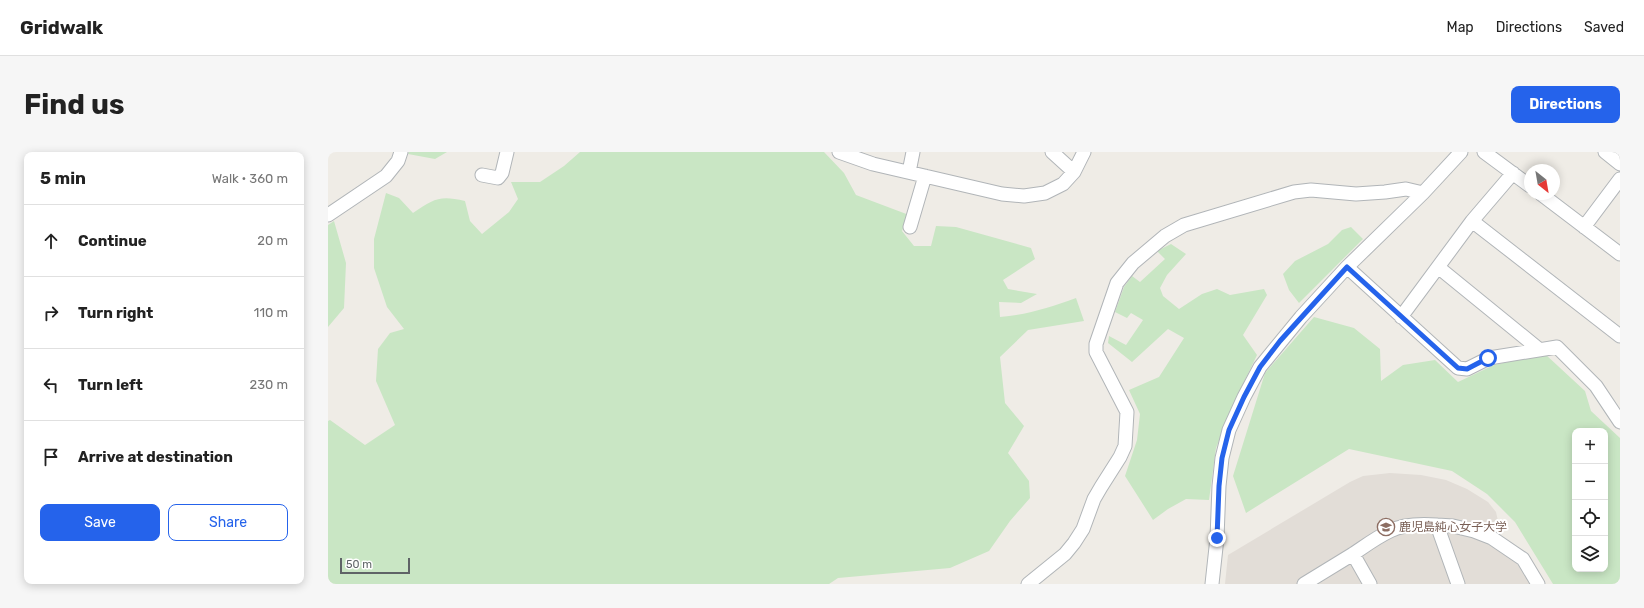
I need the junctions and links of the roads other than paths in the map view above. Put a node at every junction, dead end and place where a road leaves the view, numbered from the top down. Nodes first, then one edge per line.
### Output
1 (401, 152) edge
2 (507, 152) edge
3 (839, 152) edge
4 (913, 152) edge
5 (1052, 152) edge
6 (1084, 152) edge
7 (1461, 152) edge
8 (1484, 152) edge
9 (1605, 152) edge
10 (1620, 164) edge
11 (909, 172) junction
12 (1074, 172) junction
13 (1513, 173) junction
14 (482, 175) dead end
15 (925, 176) junction
16 (1620, 179) edge
17 (1524, 181) edge
18 (1423, 193) junction
19 (1549, 200) edge
20 (328, 215) edge
21 (1472, 222) junction
22 (910, 227) dead end
23 (1584, 227) junction
24 (1620, 254) edge
25 (1347, 267) junction
26 (1438, 267) junction
27 (1401, 317) junction
28 (1620, 336) edge
29 (1540, 350) junction
30 (1620, 422) edge
31 (1437, 525) junction
32 (1353, 554) junction
33 (1028, 584) edge
34 (1212, 584) edge
35 (1304, 584) edge
36 (1370, 584) edge
37 (1458, 584) edge
38 (1538, 584) edge

1 - 20 street
2 - 14 street
3 - 11 street
4 - 11 street
5 - 12 street
6 - 12 street
7 - 18 street
8 - 13 street
9 - 10 street
11 - 15 street
12 - 15 street
13 - 17 street
13 - 21 street
15 - 22 street
16 - 23 street
18 - 25 street
18 - 33 street
19 - 23 street
21 - 26 street
21 - 28 street
23 - 24 street
25 - 27 street
25 - 34 street
26 - 27 street
26 - 29 street
27 - 29 street
29 - 30 street
31 - 32 street
31 - 37 street
31 - 38 street
32 - 35 street
32 - 36 street

